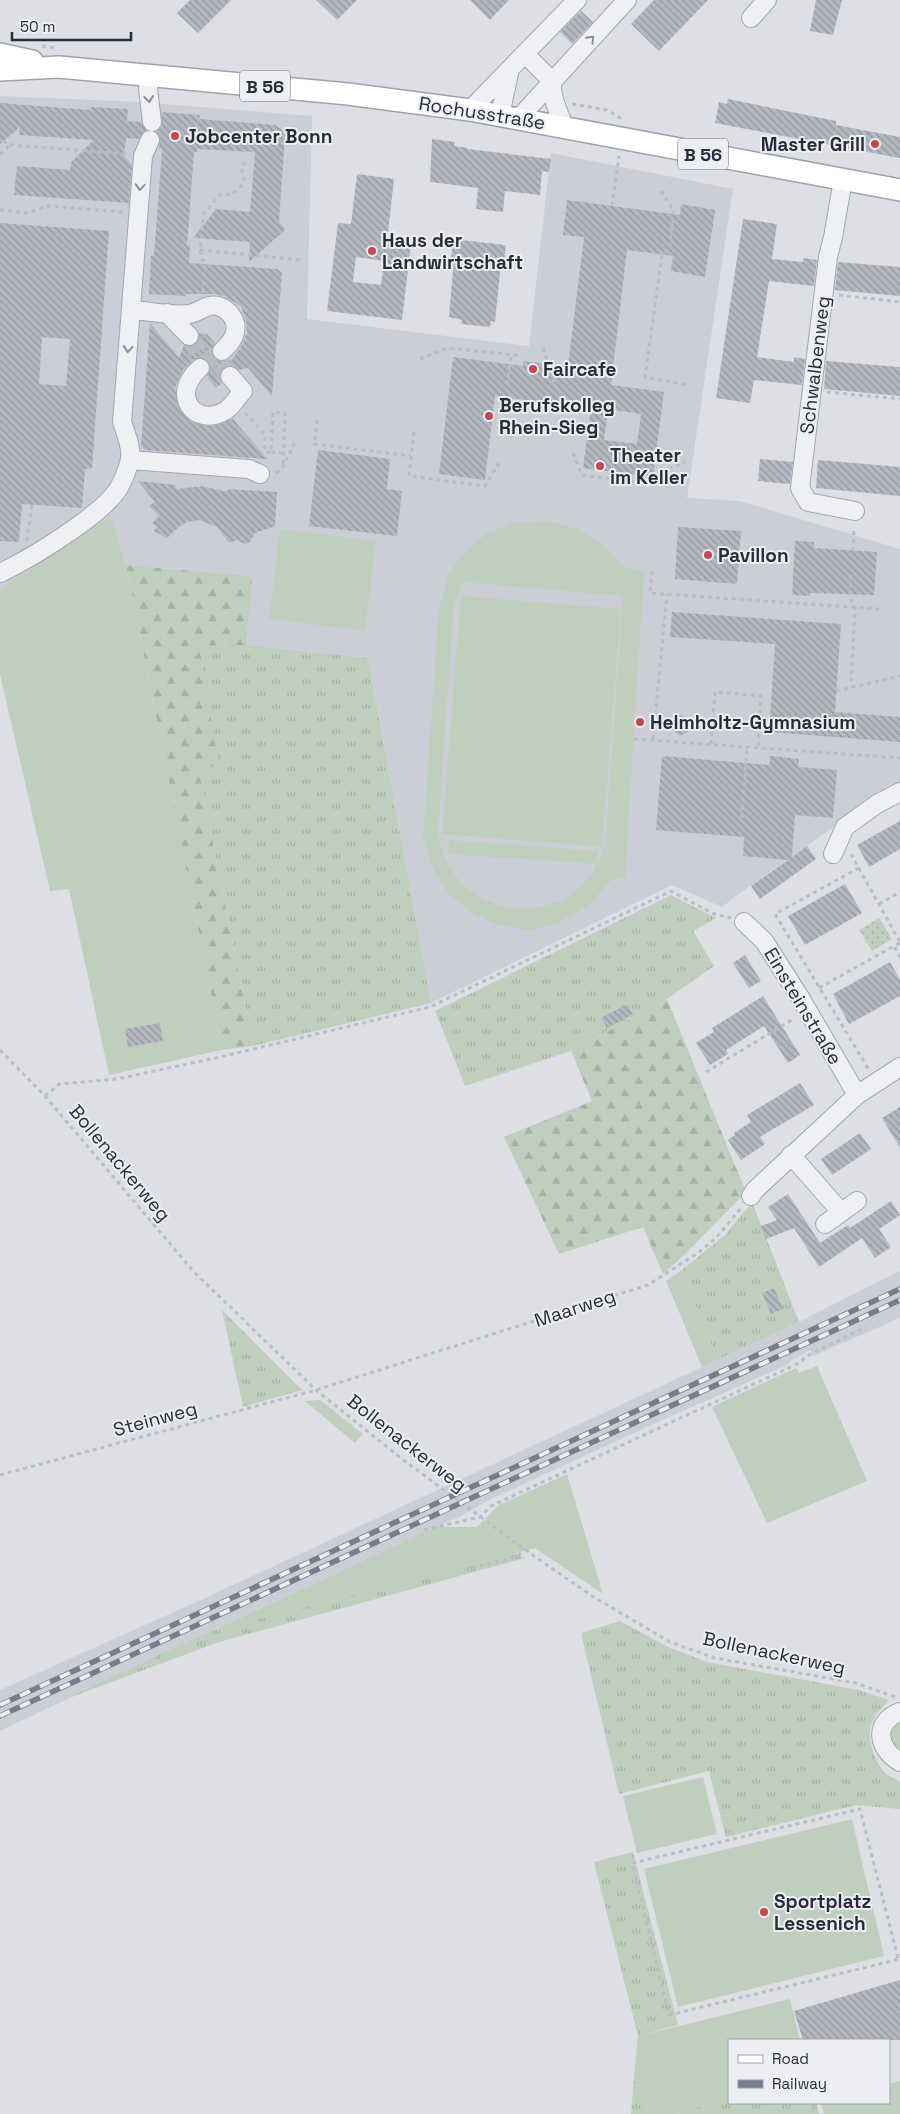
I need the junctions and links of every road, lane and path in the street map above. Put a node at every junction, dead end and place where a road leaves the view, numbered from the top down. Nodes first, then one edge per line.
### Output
1 (578, 0) edge
2 (627, 0) edge
3 (767, 0) edge
4 (751, 18) dead end
5 (0, 54) edge
6 (524, 54) junction
7 (59, 67) junction
8 (510, 68) junction
9 (0, 70) edge
10 (149, 75) junction
11 (552, 81) junction
12 (554, 102) junction
13 (470, 110) junction
14 (509, 116) junction
15 (624, 120) dead end
16 (564, 126) junction
17 (148, 139) junction
18 (3, 141) dead end
19 (10, 145) junction
20 (620, 153) dead end
21 (0, 154) edge
22 (245, 159) dead end
23 (843, 180) junction
24 (900, 190) edge
25 (661, 191) dead end
26 (612, 206) dead end
27 (0, 210) edge
28 (138, 213) junction
29 (200, 250) junction
30 (301, 260) dead end
31 (824, 293) junction
32 (900, 302) edge
33 (202, 308) junction
34 (131, 310) junction
35 (167, 313) junction
36 (189, 336) tunnel mouth
37 (544, 348) dead end
38 (222, 351) dead end
39 (511, 355) junction
40 (522, 356) dead end
41 (420, 360) dead end
42 (200, 368) tunnel mouth
43 (230, 376) tunnel mouth
44 (508, 385) dead end
45 (687, 385) dead end
46 (812, 390) junction
47 (557, 392) dead end
48 (900, 399) edge
49 (234, 401) junction
50 (316, 420) dead end
51 (414, 432) dead end
52 (271, 452) junction
53 (283, 453) junction
54 (574, 453) dead end
55 (411, 456) junction
56 (130, 460) junction
57 (501, 460) dead end
58 (685, 462) dead end
59 (283, 467) dead end
60 (260, 474) dead end
61 (32, 504) dead end
62 (855, 511) dead end
63 (854, 535) dead end
64 (26, 539) dead end
65 (853, 551) dead end
66 (652, 571) dead end
67 (0, 573) edge
68 (850, 576) dead end
69 (667, 594) junction
70 (855, 607) junction
71 (879, 609) dead end
72 (900, 676) edge
73 (851, 687) junction
74 (836, 691) dead end
75 (634, 739) dead end
76 (652, 739) junction
77 (712, 744) junction
78 (747, 747) junction
79 (758, 748) junction
80 (900, 758) edge
81 (900, 792) edge
82 (742, 818) dead end
83 (833, 854) dead end
84 (900, 892) edge
85 (879, 904) junction
86 (744, 922) joint
87 (900, 942) edge
88 (894, 946) junction
89 (900, 957) edge
90 (819, 988) junction
91 (797, 1016) dead end
92 (0, 1050) edge
93 (900, 1067) edge
94 (706, 1072) dead end
95 (854, 1090) junction
96 (44, 1096) junction
97 (791, 1155) junction
98 (751, 1196) joint
99 (857, 1200) dead end
100 (841, 1212) junction
101 (824, 1224) dead end
102 (866, 1327) dead end
103 (316, 1390) junction
104 (0, 1475) edge
105 (480, 1517) junction
106 (424, 1530) dead end
107 (524, 1549) junction
108 (464, 1570) dead end
109 (900, 1700) edge
110 (900, 1712) edge
111 (900, 1762) edge
112 (899, 1956) edge

1 - 6 street
11 -> 2 street
3 - 4 street
5 - 7 main road, Rochusstraße / B 56
6 - 8 street
6 - 11 street
7 - 9 main road, Rochusstraße / B 56
7 - 10 main road, Rochusstraße / B 56
8 - 13 street
8 - 14 street
10 - 13 main road, Rochusstraße / B 56
10 -> 17 street
11 - 12 street
11 - 14 street
12 - 15 path
12 - 16 street
13 - 14 main road, Rochusstraße / B 56
14 - 16 main road, Rochusstraße / B 56
16 - 23 main road, Rochusstraße / B 56
17 - 19 path
17 -> 28 street
18 - 19 path
19 - 21 path
20 - 26 path
22 - 29 path
23 - 24 main road, Rochusstraße / B 56
23 - 31 street, Schwalbenweg
25 - 45 path
27 - 28 path
28 - 34 street
29 - 30 path
29 - 33 path
31 - 32 path
31 - 46 street, Schwalbenweg
33 - 35 street
33 - 38 street
34 - 35 street
34 -> 56 street
35 - 36 street
37 - 47 path
39 - 40 path
39 - 41 path
39 - 44 path
42 - 49 street
43 - 49 street
46 - 48 path
46 - 62 street, Schwalbenweg
49 - 52 path
50 - 55 path
51 - 55 path
52 - 53 path
52 - 53 path
53 - 59 path
54 - 58 path
55 - 57 path
56 - 60 street
56 - 67 street
61 - 64 path
63 - 65 path
66 - 69 path
68 - 70 path
69 - 70 path
69 - 76 path
70 - 71 path
70 - 73 path
72 - 73 path
73 - 74 path
75 - 76 path
76 - 77 path
77 - 78 path
77 - 79 path
78 - 79 path
78 - 82 path
79 - 80 path
81 - 83 street
84 - 85 path
85 - 87 path
85 - 90 path
86 - 95 street, Einsteinstraße
86 - 96 path
87 - 88 path
88 - 89 path
88 - 90 path
90 - 95 path
91 - 94 path
92 - 96 path, Bollenackerweg
93 - 95 street
95 - 97 street
96 - 103 path, Bollenackerweg
97 - 98 street
97 - 100 street
98 - 103 path, Maarweg
99 - 100 street
100 - 101 street
102 - 105 path
103 - 104 path, Steinweg
103 - 105 path, Bollenackerweg
105 - 106 path
105 - 107 path, Bollenackerweg
107 - 108 path
107 - 109 path, Bollenackerweg
110 - 111 street
112 - 112 path

